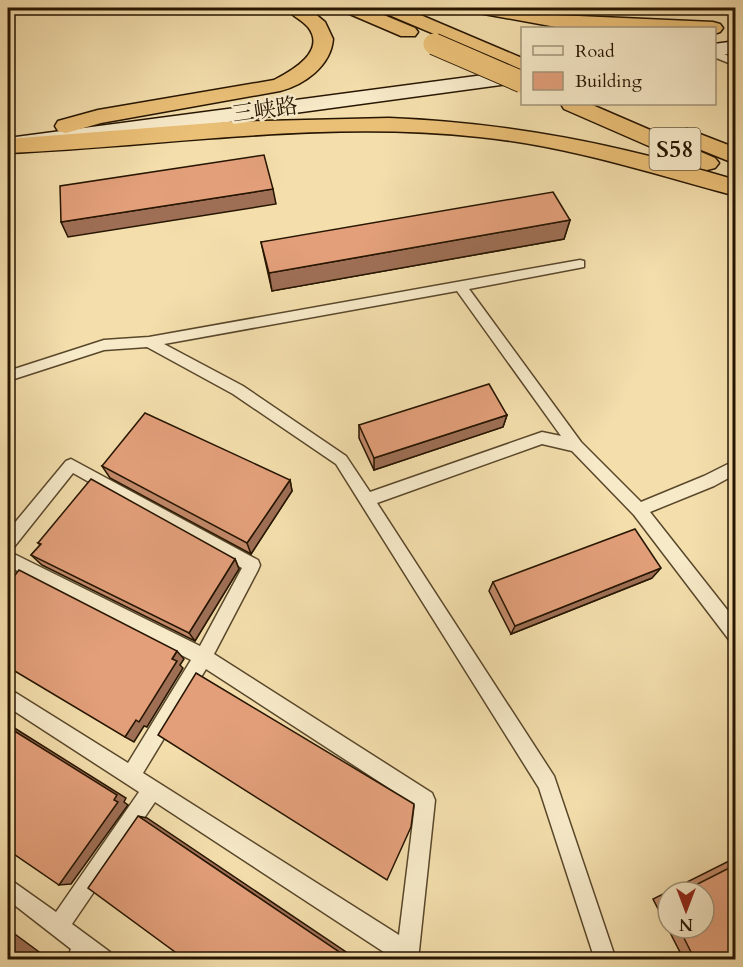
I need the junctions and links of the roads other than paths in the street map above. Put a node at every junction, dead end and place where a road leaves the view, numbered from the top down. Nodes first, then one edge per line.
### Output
1 (95, 8) edge
2 (142, 8) edge
3 (296, 8) edge
4 (352, 8) edge
5 (389, 8) edge
6 (484, 8) edge
7 (691, 27) edge
8 (716, 28) edge
9 (735, 29) edge
10 (735, 47) edge
11 (716, 51) edge
12 (716, 52) edge
13 (735, 63) edge
14 (521, 65) edge
15 (521, 76) edge
16 (521, 82) edge
17 (577, 105) edge
18 (619, 113) edge
19 (8, 144) edge
20 (735, 157) edge
21 (735, 176) edge
22 (735, 188) edge
23 (580, 264) dead end
24 (460, 286) junction
25 (149, 342) junction
26 (8, 376) edge
27 (576, 446) junction
28 (735, 466) edge
29 (366, 500) junction
30 (639, 510) junction
31 (8, 542) edge
32 (11, 565) edge
33 (735, 635) edge
34 (203, 657) junction
35 (8, 697) edge
36 (131, 775) junction
37 (152, 789) junction
38 (8, 888) edge
39 (59, 926) junction
40 (81, 952) edge
41 (408, 956) edge
42 (102, 960) edge
43 (606, 960) edge

1 - 2 lane
3 - 19 highway
4 - 16 highway, bridge
5 - 14 highway
6 - 7 highway
8 - 9 highway
10 - 11 main road
12 - 13 lane
15 - 19 main road, 三峡路
17 - 18 highway, S58
18 - 20 highway, S58
18 - 21 highway, S58
19 - 22 highway
23 - 24 lane
24 - 25 lane
24 - 27 lane
25 - 26 lane
25 - 29 lane
27 - 29 lane
27 - 30 lane
28 - 30 lane
29 - 43 lane
30 - 33 lane
31 - 34 lane
32 - 34 lane
34 - 36 lane
34 - 41 lane
35 - 36 lane
36 - 37 lane
37 - 39 lane
37 - 41 lane
38 - 39 lane
39 - 40 lane
40 - 42 lane

